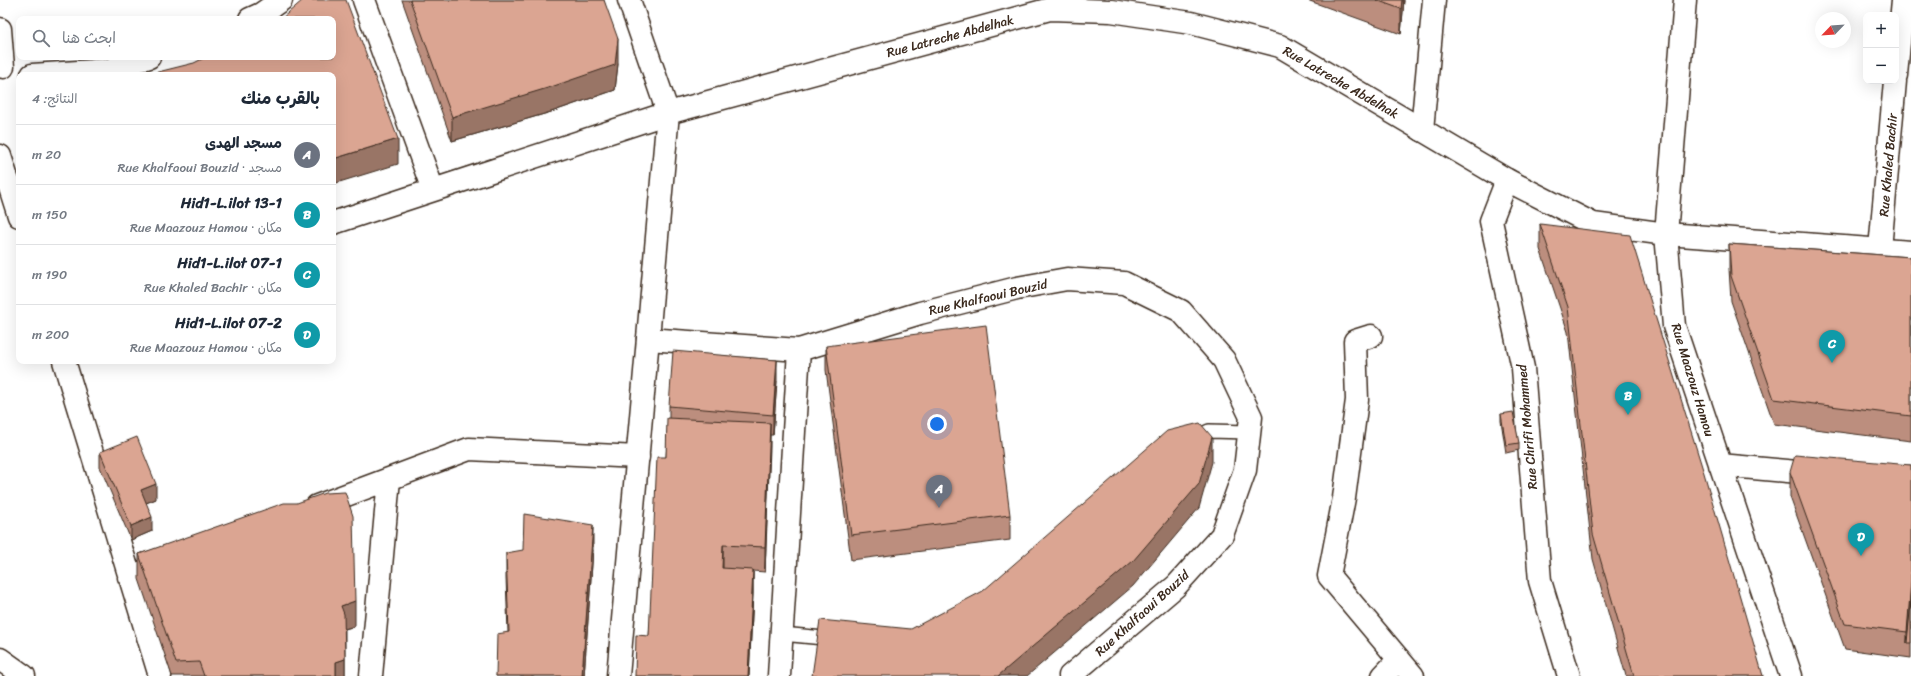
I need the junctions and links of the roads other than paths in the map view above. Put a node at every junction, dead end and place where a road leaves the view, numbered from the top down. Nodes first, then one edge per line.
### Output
1 (281, 0) edge
2 (364, 0) edge
3 (629, 0) edge
4 (1434, 0) edge
5 (1685, 0) edge
6 (1903, 0) edge
7 (1054, 4) edge
8 (257, 16) edge
9 (0, 29) edge
10 (1899, 48) edge
11 (140, 60) edge
12 (8, 69) edge
13 (78, 72) edge
14 (1896, 84) edge
15 (668, 112) junction
16 (1422, 130) junction
17 (0, 156) edge
18 (1507, 180) junction
19 (433, 190) junction
20 (16, 207) edge
21 (336, 222) edge
22 (1666, 234) junction
23 (1880, 250) junction
24 (1911, 252) edge
25 (1371, 336) dead end
26 (648, 339) junction
27 (799, 350) junction
28 (65, 364) edge
29 (1249, 432) junction
30 (1182, 442) edge
31 (638, 458) junction
32 (1720, 465) junction
33 (1839, 475) edge
34 (389, 479) junction
35 (300, 513) edge
36 (188, 555) edge
37 (129, 577) junction
38 (782, 634) junction
39 (848, 640) edge
40 (0, 659) edge
41 (1399, 659) junction
42 (24, 676) edge
43 (160, 676) edge
44 (371, 676) edge
45 (618, 676) edge
46 (780, 676) edge
47 (1070, 676) edge
48 (1382, 676) edge
49 (1413, 676) edge
50 (1569, 676) edge
51 (1791, 676) edge

1 - 8 street
2 - 19 street
3 - 15 street
4 - 16 street
5 - 22 street, Rue Maazouz Hamou
6 - 10 street
7 - 15 street, Rue Latreche Abdelhak
7 - 16 street, Rue Latreche Abdelhak
9 - 12 street
11 - 13 street
14 - 23 street, Rue Khaled Bachir
15 - 19 street, Rue Latreche Abdelhak
15 - 26 street
16 - 18 street, Rue Latreche Abdelhak
17 - 20 street
18 - 22 street, Rue Latreche Abdelhak
18 - 50 street, Rue Chrifi Mohammed
19 - 21 street, Rue Latreche Abdelhak
22 - 23 street, Rue Latreche Abdelhak
22 - 32 street, Rue Maazouz Hamou
23 - 24 street, Rue Latreche Abdelhak
25 - 41 street
26 - 27 street, Rue Khalfaoui Bouzid
26 - 31 street
27 - 29 street, Rue Khalfaoui Bouzid
27 - 38 street
28 - 37 street
29 - 30 lane
29 - 47 street, Rue Khalfaoui Bouzid
31 - 34 street
31 - 45 street
32 - 33 street
32 - 51 street, Rue Maazouz Hamou
34 - 35 street
34 - 44 street
36 - 37 street
37 - 43 street
38 - 39 lane
38 - 46 street
40 - 42 street
41 - 48 street
41 - 49 street

